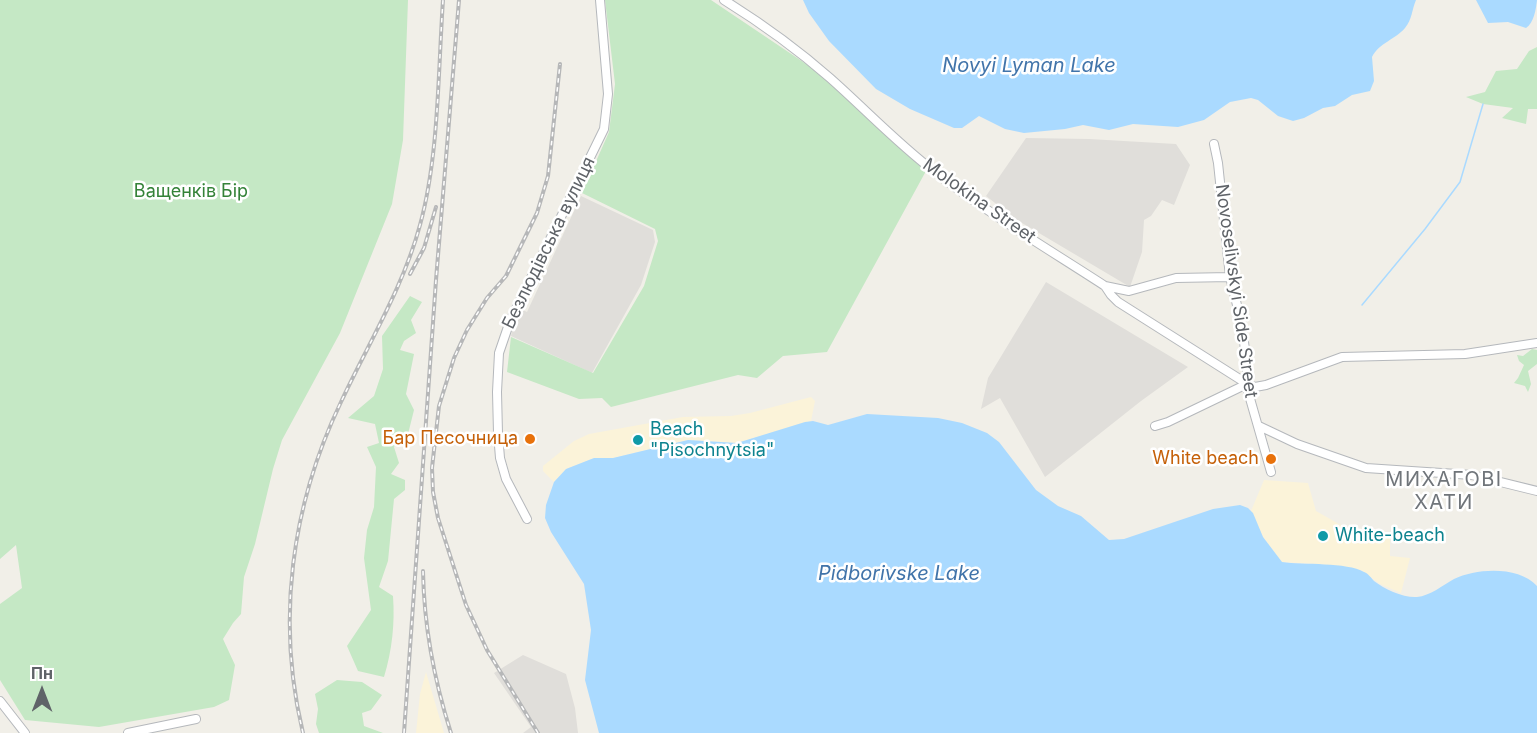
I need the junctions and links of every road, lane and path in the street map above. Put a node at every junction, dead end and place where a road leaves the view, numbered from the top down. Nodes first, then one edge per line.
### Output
1 (600, 0) edge
2 (724, 0) edge
3 (1214, 144) dead end
4 (1230, 277) junction
5 (1105, 286) junction
6 (1537, 343) edge
7 (1247, 384) junction
8 (1155, 426) dead end
9 (1259, 426) junction
10 (1271, 471) dead end
11 (1537, 491) edge
12 (527, 519) dead end
13 (0, 701) edge
14 (196, 719) dead end
15 (24, 733) edge
16 (129, 733) edge

1 - 12 street, Безлюдівська вулиця
2 - 5 street, Molokina Street
3 - 4 street, Novoselivskyi Side Street
4 - 5 street
4 - 7 street, Novoselivskyi Side Street
5 - 7 street, Molokina Street
6 - 7 street
7 - 8 street
7 - 9 street, Novoselivskyi Side Street
9 - 10 street, Novoselivskyi Side Street
9 - 11 street
13 - 15 street
14 - 16 street

